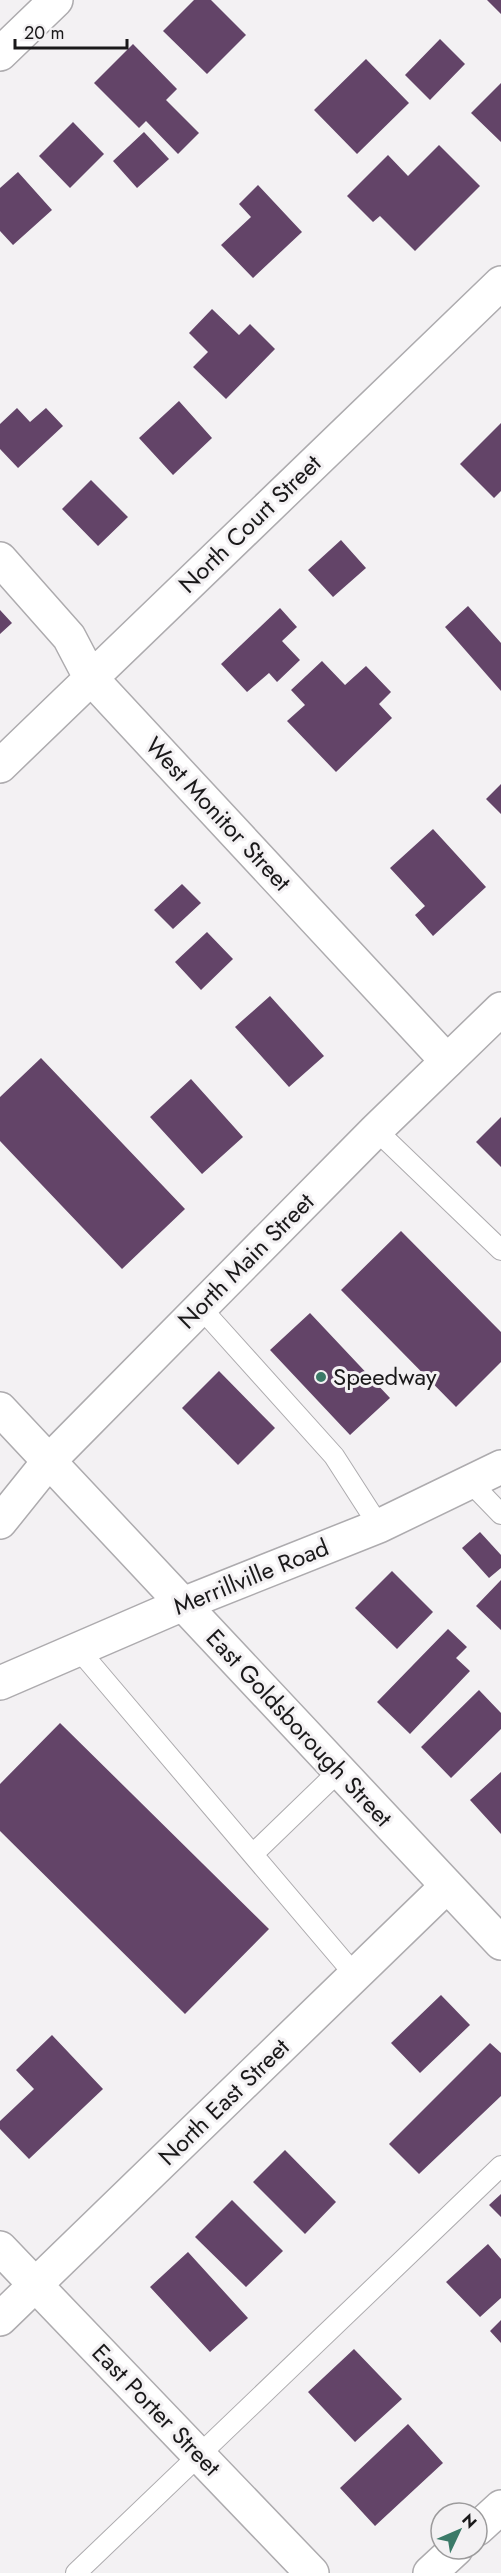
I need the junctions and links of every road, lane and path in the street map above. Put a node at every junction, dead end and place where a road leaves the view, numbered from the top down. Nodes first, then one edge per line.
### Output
1 (56, 0) edge
2 (0, 54) edge
3 (501, 283) edge
4 (0, 559) edge
5 (90, 677) junction
6 (0, 766) edge
7 (501, 1009) edge
8 (447, 1061) junction
9 (376, 1130) junction
10 (501, 1250) edge
11 (200, 1307) junction
12 (0, 1409) edge
13 (49, 1461) junction
14 (501, 1467) edge
15 (470, 1482) junction
16 (501, 1514) edge
17 (0, 1522) edge
18 (379, 1526) junction
19 (183, 1604) junction
20 (79, 1650) junction
21 (0, 1683) edge
22 (339, 1771) junction
23 (253, 1854) junction
24 (447, 1886) junction
25 (501, 1943) edge
26 (355, 1975) junction
27 (501, 2166) edge
28 (0, 2248) edge
29 (35, 2284) junction
30 (0, 2319) edge
31 (199, 2455) junction
32 (501, 2506) edge
33 (489, 2518) edge
34 (443, 2561) edge
35 (76, 2573) edge
36 (312, 2573) edge
37 (430, 2573) edge

1 - 2 street
3 - 5 street, North Court Street
4 - 5 street, West Monitor Street
5 - 6 street, North Court Street
5 - 8 street, West Monitor Street
7 - 8 street, North Main Street
8 - 9 street, North Main Street
9 - 10 lane
9 - 11 street, North Main Street
11 - 13 street, North Main Street
11 - 18 lane
12 - 13 street, East Goldsborough Street
13 - 17 street, North Main Street
13 - 19 street, East Goldsborough Street
14 - 15 street, Merrillville Road
15 - 16 lane
15 - 18 street, Merrillville Road
18 - 19 street, Merrillville Road
19 - 20 street, Merrillville Road
19 - 22 street, East Goldsborough Street
20 - 21 street, Merrillville Road
20 - 23 lane
22 - 23 lane
22 - 24 street, East Goldsborough Street
23 - 26 lane
24 - 25 street, East Goldsborough Street
24 - 26 street, North East Street
26 - 29 street, North East Street
27 - 31 lane
28 - 29 street, East Porter Street
29 - 30 street, North East Street
29 - 31 street, East Porter Street
31 - 35 lane
31 - 36 street, East Porter Street
32 - 33 street
34 - 37 street

